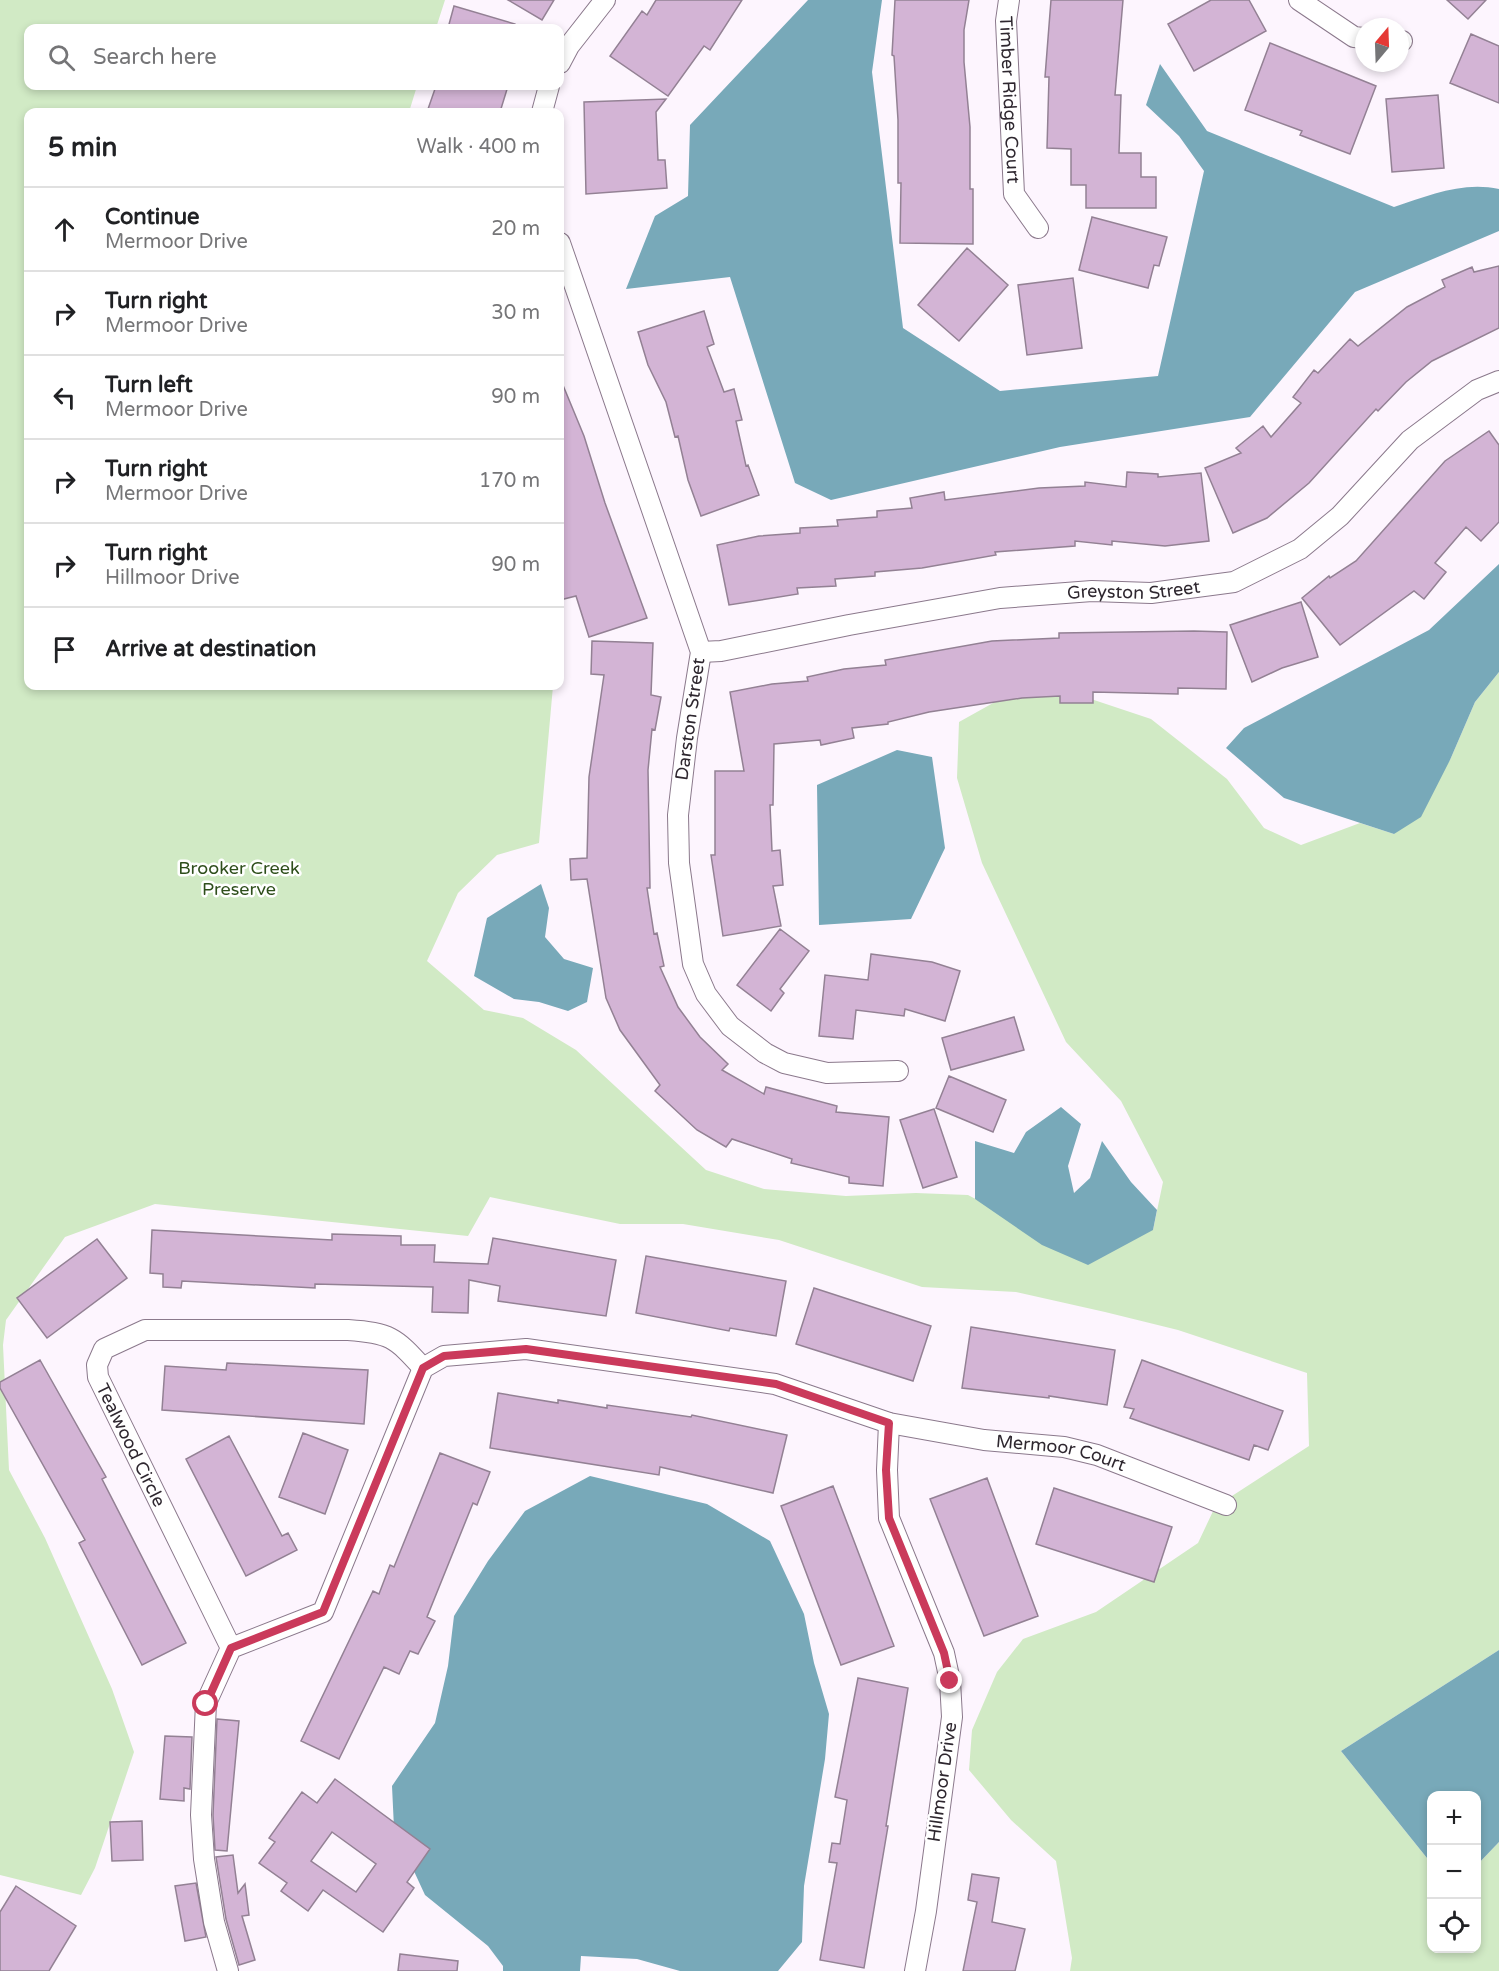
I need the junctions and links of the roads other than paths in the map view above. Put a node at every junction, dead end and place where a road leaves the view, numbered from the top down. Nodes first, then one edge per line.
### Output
1 (605, 0) edge
2 (1009, 0) edge
3 (1299, 0) edge
4 (1355, 37) edge
5 (564, 55) edge
6 (548, 90) edge
7 (543, 108) edge
8 (1038, 228) dead end
9 (564, 255) edge
10 (1499, 381) edge
11 (701, 652) junction
12 (898, 1071) dead end
13 (423, 1368) junction
14 (889, 1423) junction
15 (1226, 1505) dead end
16 (231, 1648) junction
17 (228, 1971) edge
18 (915, 1971) edge

1 - 5 street
2 - 8 street, Timber Ridge Court
3 - 4 street
6 - 7 street
9 - 11 street, Darston Street
10 - 11 street, Greyston Street
11 - 12 street, Darston Street
13 - 14 street, Mermoor Court
13 - 16 street
13 - 16 street, Tealwood Circle
14 - 15 street, Mermoor Court
14 - 18 street, Hillmoor Drive
16 - 17 street

